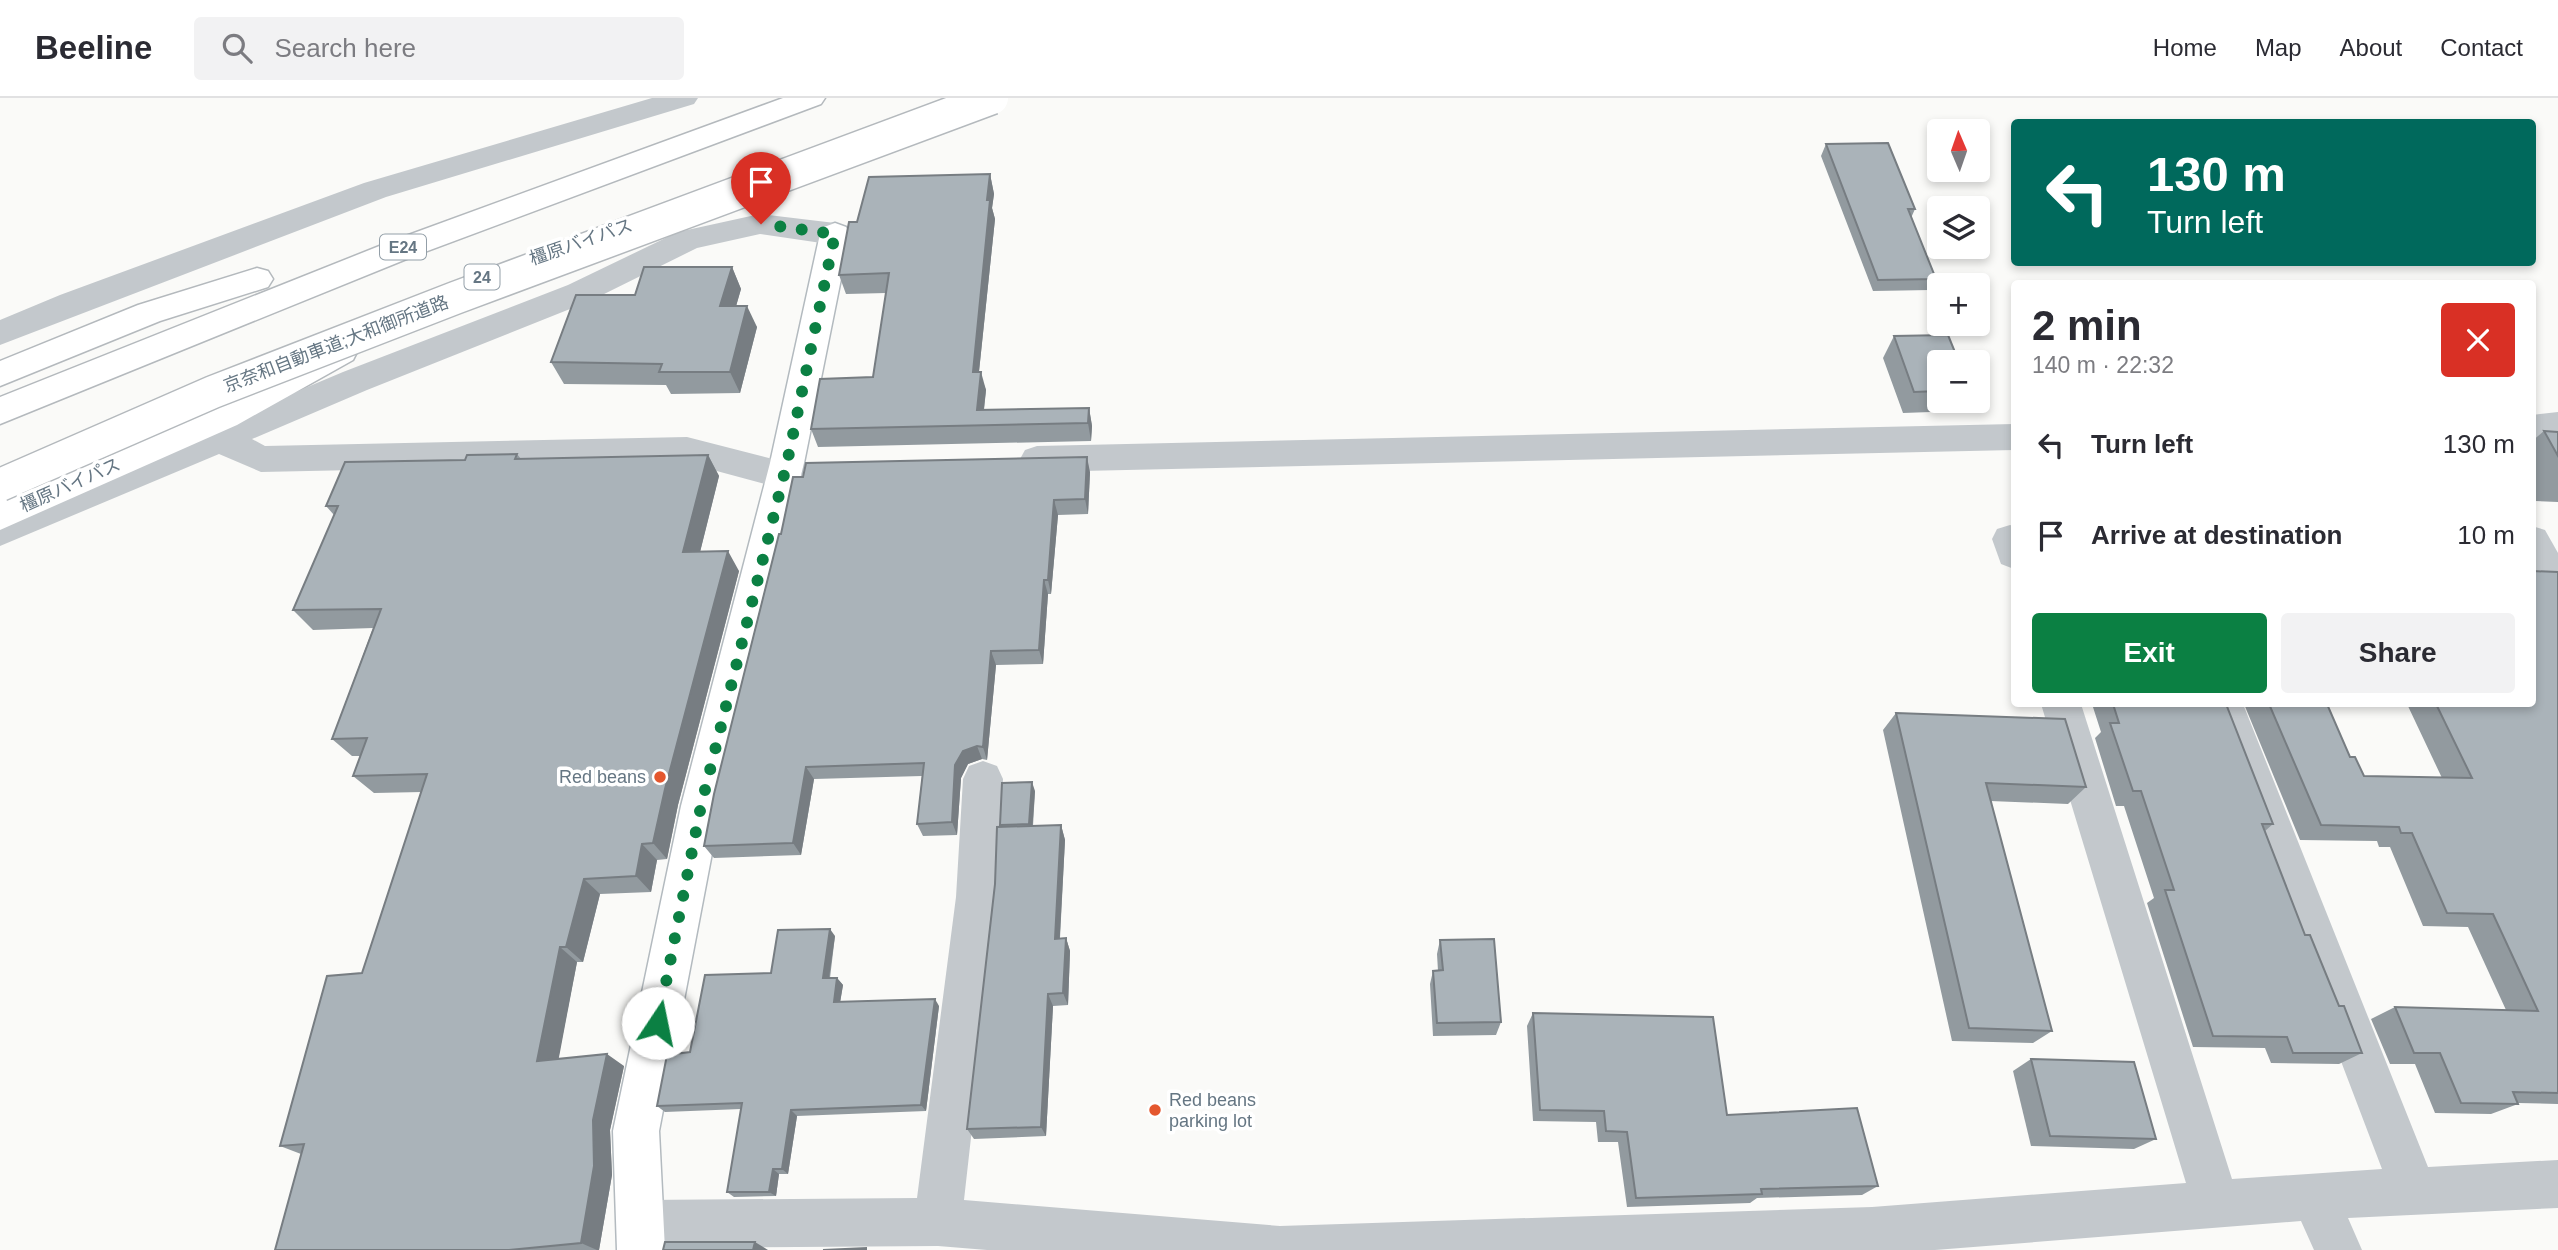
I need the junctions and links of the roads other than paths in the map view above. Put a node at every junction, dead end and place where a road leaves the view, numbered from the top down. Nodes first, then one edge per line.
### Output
1 (684, 98) edge
2 (781, 98) edge
3 (811, 98) edge
4 (991, 98) edge
5 (835, 234) joint
6 (0, 333) edge
7 (0, 374) edge
8 (0, 411) edge
9 (2558, 425) edge
10 (2536, 428) edge
11 (2011, 437) edge
12 (220, 439) junction
13 (1006, 460) edge
14 (795, 467) junction
15 (0, 485) edge
16 (0, 516) edge
17 (0, 532) edge
18 (2536, 547) edge
19 (2558, 586) edge
20 (2062, 707) edge
21 (2225, 707) edge
22 (983, 779) dead end
23 (2558, 1184) edge
24 (2414, 1191) junction
25 (2315, 1197) junction
26 (2216, 1204) junction
27 (938, 1222) junction
28 (641, 1237) edge
29 (1875, 1241) edge
30 (2338, 1250) edge

1 - 6 street
2 - 7 main road
3 - 8 main road, E24
4 - 15 main road, 京奈和自動車道;大和御所道路, bridge
4 - 16 main road, 橿原バイパス / 24
5 - 12 street
5 - 14 main road
9 - 10 street
11 - 13 street
12 - 14 street
12 - 17 street
14 - 28 main road
18 - 19 street
20 - 26 street
21 - 24 street
22 - 27 street
23 - 24 street
24 - 25 street
25 - 26 street
25 - 30 street
26 - 29 street
27 - 28 street
27 - 29 street

